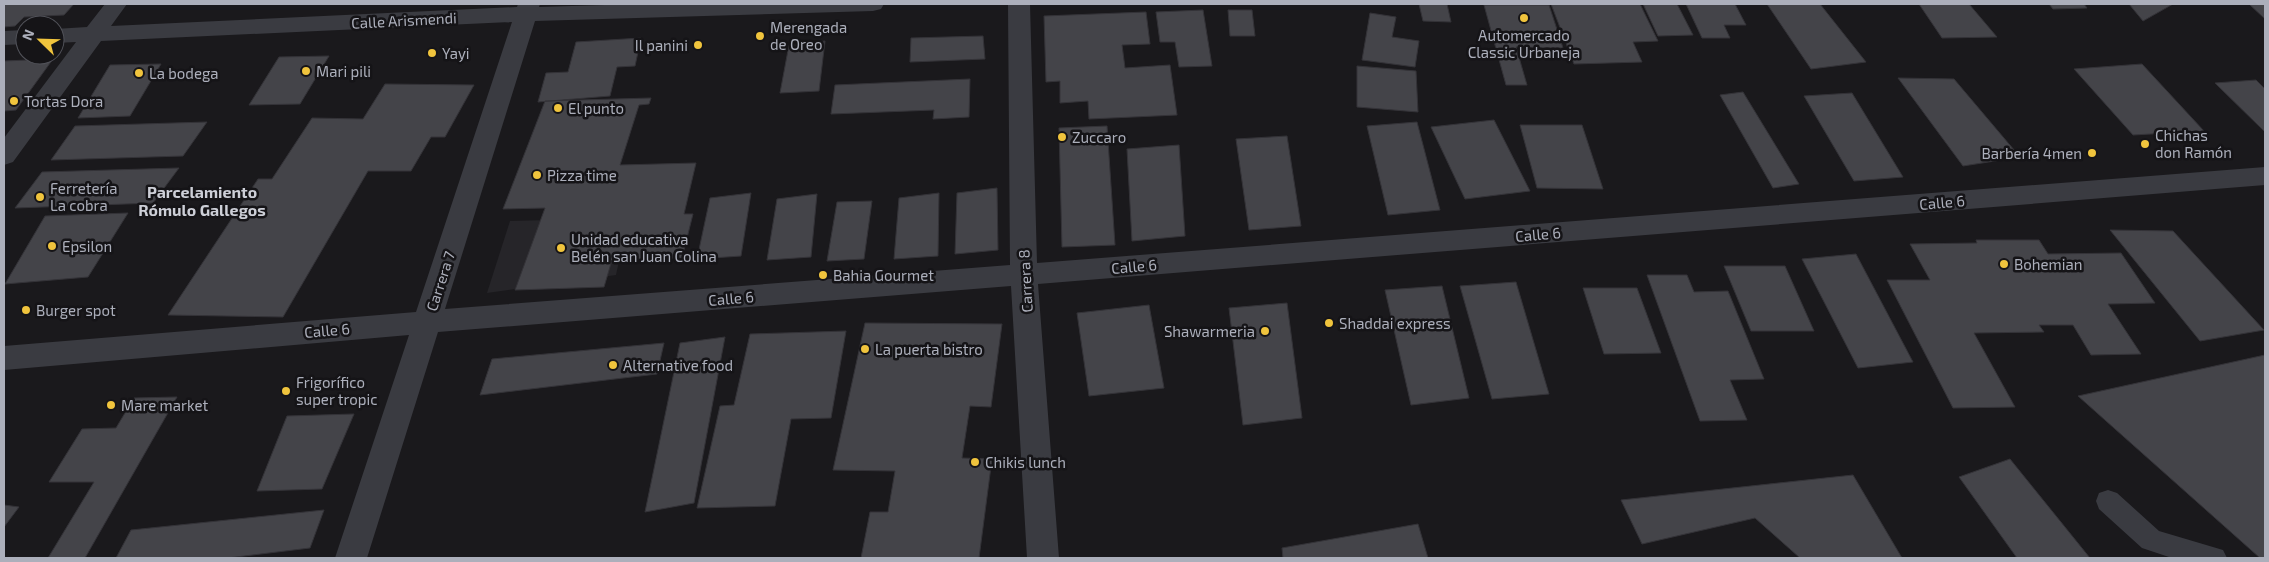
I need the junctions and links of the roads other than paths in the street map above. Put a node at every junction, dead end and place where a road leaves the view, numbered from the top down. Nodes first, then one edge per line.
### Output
1 (116, 4) edge
2 (873, 4) edge
3 (1019, 4) edge
4 (528, 9) edge
5 (94, 34) junction
6 (65, 35) edge
7 (4, 156) edge
8 (2265, 176) edge
9 (1024, 274) junction
10 (426, 322) junction
11 (4, 358) edge
12 (2108, 500) dead end
13 (351, 558) edge
14 (1042, 558) edge
15 (2214, 558) edge

1 - 5 street
2 - 4 street, Calle Arismendi
3 - 9 street, Carrera 8
4 - 5 street, Calle Arismendi
4 - 10 street, Carrera 7
5 - 6 street, Calle Arismendi
5 - 7 street
8 - 9 street, Calle 6
9 - 10 street, Calle 6
9 - 14 street, Carrera 8
10 - 11 street, Calle 6
10 - 13 street, Carrera 7
12 - 15 lane

